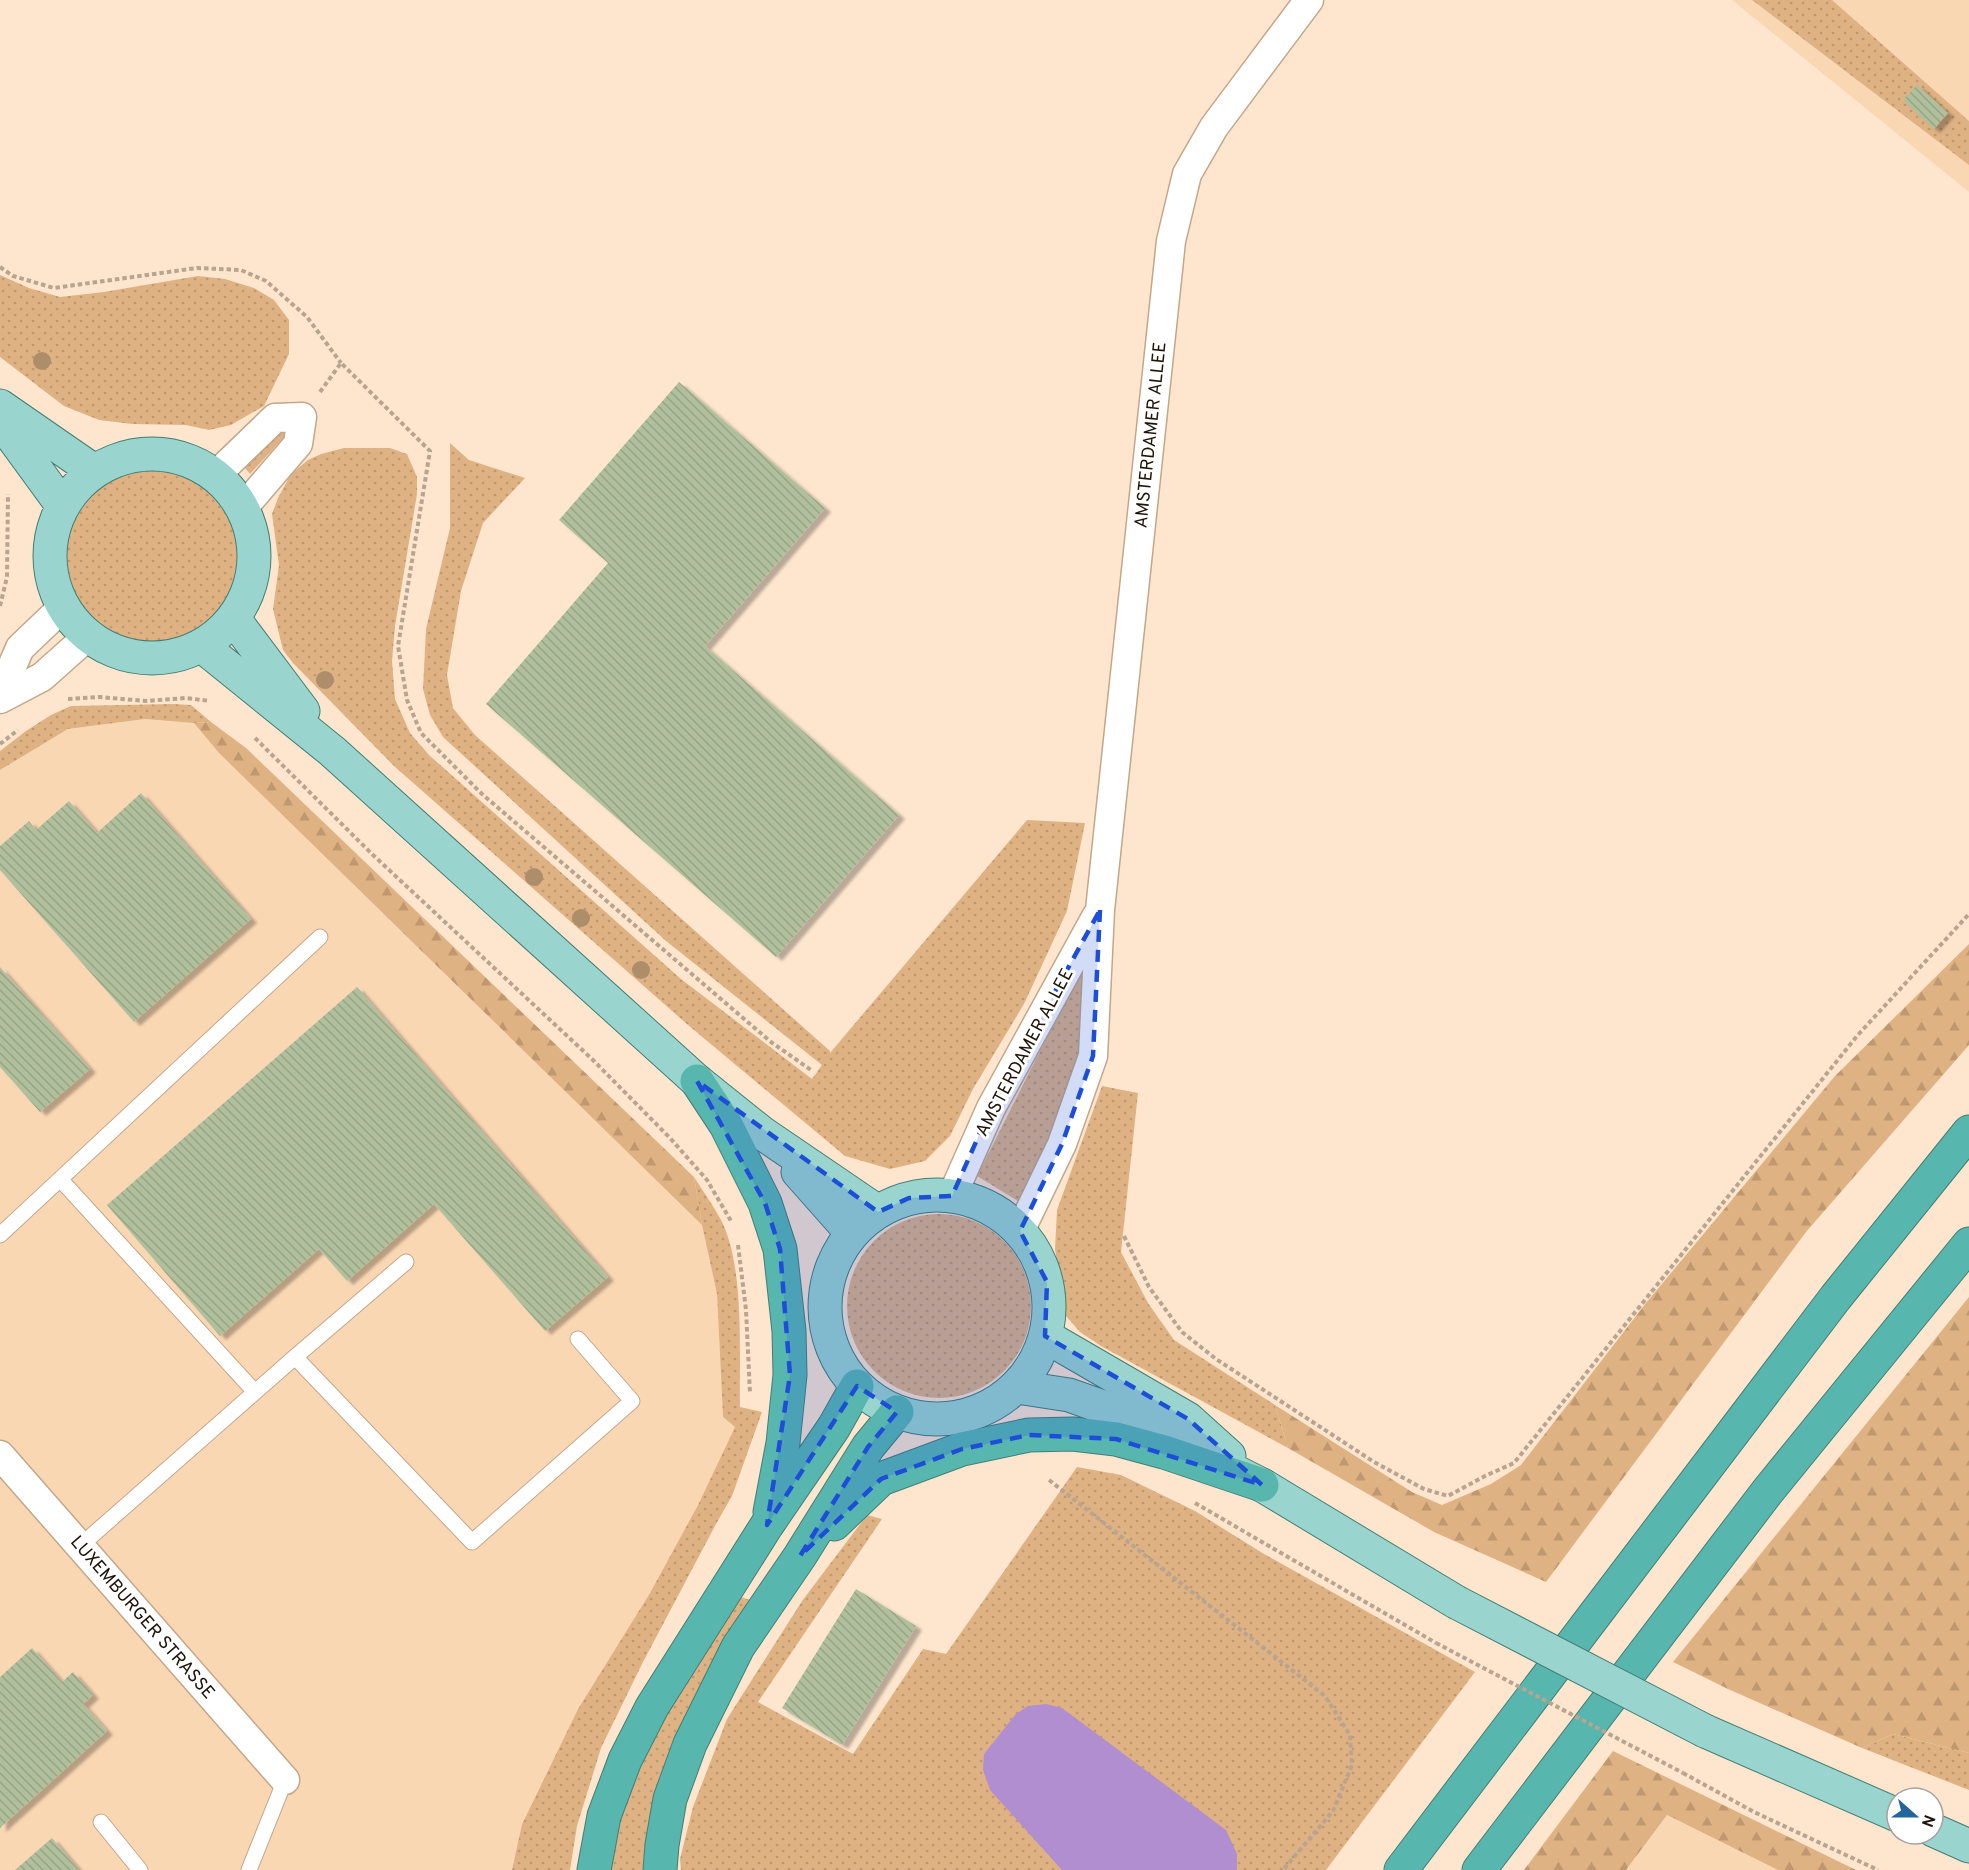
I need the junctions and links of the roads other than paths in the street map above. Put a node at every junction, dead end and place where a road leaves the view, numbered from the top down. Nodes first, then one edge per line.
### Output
1 (1309, 0) edge
2 (0, 406) edge
3 (0, 420) edge
4 (94, 471) junction
5 (216, 475) junction
6 (62, 505) junction
7 (243, 507) junction
8 (63, 607) junction
9 (234, 618) junction
10 (87, 637) junction
11 (202, 646) junction
12 (0, 694) edge
13 (0, 699) edge
14 (332, 751) junction
15 (1100, 910) junction
16 (320, 937) dead end
17 (697, 1081) junction
18 (1969, 1132) edge
19 (762, 1133) junction
20 (60, 1179) junction
21 (952, 1196) junction
22 (878, 1212) junction
23 (1020, 1231) junction
24 (852, 1233) junction
25 (0, 1235) edge
26 (1969, 1244) edge
27 (1969, 1260) edge
28 (406, 1262) dead end
29 (1046, 1336) junction
30 (1894, 1336) junction
31 (578, 1339) dead end
32 (295, 1357) junction
33 (857, 1386) junction
34 (1017, 1387) junction
35 (255, 1392) junction
36 (897, 1412) junction
37 (0, 1455) edge
38 (1262, 1485) junction
39 (768, 1525) junction
40 (80, 1546) junction
41 (801, 1556) junction
42 (285, 1780) joint
43 (1885, 1810) edge
44 (101, 1822) dead end
45 (1945, 1835) edge
46 (1969, 1846) edge
47 (140, 1870) edge
48 (249, 1870) edge
49 (594, 1870) edge
50 (660, 1870) edge
51 (1401, 1870) edge
52 (1479, 1870) edge

1 - 15 street, AMSTERDAMER ALLEE
2 - 4 main road
3 - 6 main road
4 - 5 main road
4 - 6 main road
5 - 7 main road
5 - 7 street
6 - 8 main road
7 - 9 main road
8 - 10 main road
8 - 12 street
9 - 11 main road
9 - 14 main road
10 - 11 main road
10 - 13 street
11 - 14 main road
14 - 17 main road
15 - 21 street, AMSTERDAMER ALLEE
15 - 23 street, AMSTERDAMER ALLEE
16 - 20 lane
17 - 19 main road
17 - 39 highway
18 - 51 highway
19 - 22 main road
19 - 24 main road
20 - 25 lane
20 - 35 lane
21 - 22 main road
21 - 23 main road
22 - 24 main road
23 - 29 main road
24 - 33 main road
26 - 30 highway
27 - 30 highway
28 - 32 lane
29 - 34 main road
29 - 38 main road
30 - 52 highway
31 - 32 lane
32 - 35 lane
33 - 36 main road
33 - 39 highway
34 - 36 main road
34 - 38 main road
35 - 40 lane
36 - 41 highway
37 - 40 street, LUXEMBURGER STRASSE
38 - 41 highway
38 - 43 main road, bridge
39 - 49 highway
40 - 42 street, LUXEMBURGER STRASSE
41 - 50 highway
42 - 48 lane
44 - 47 lane
45 - 46 main road

